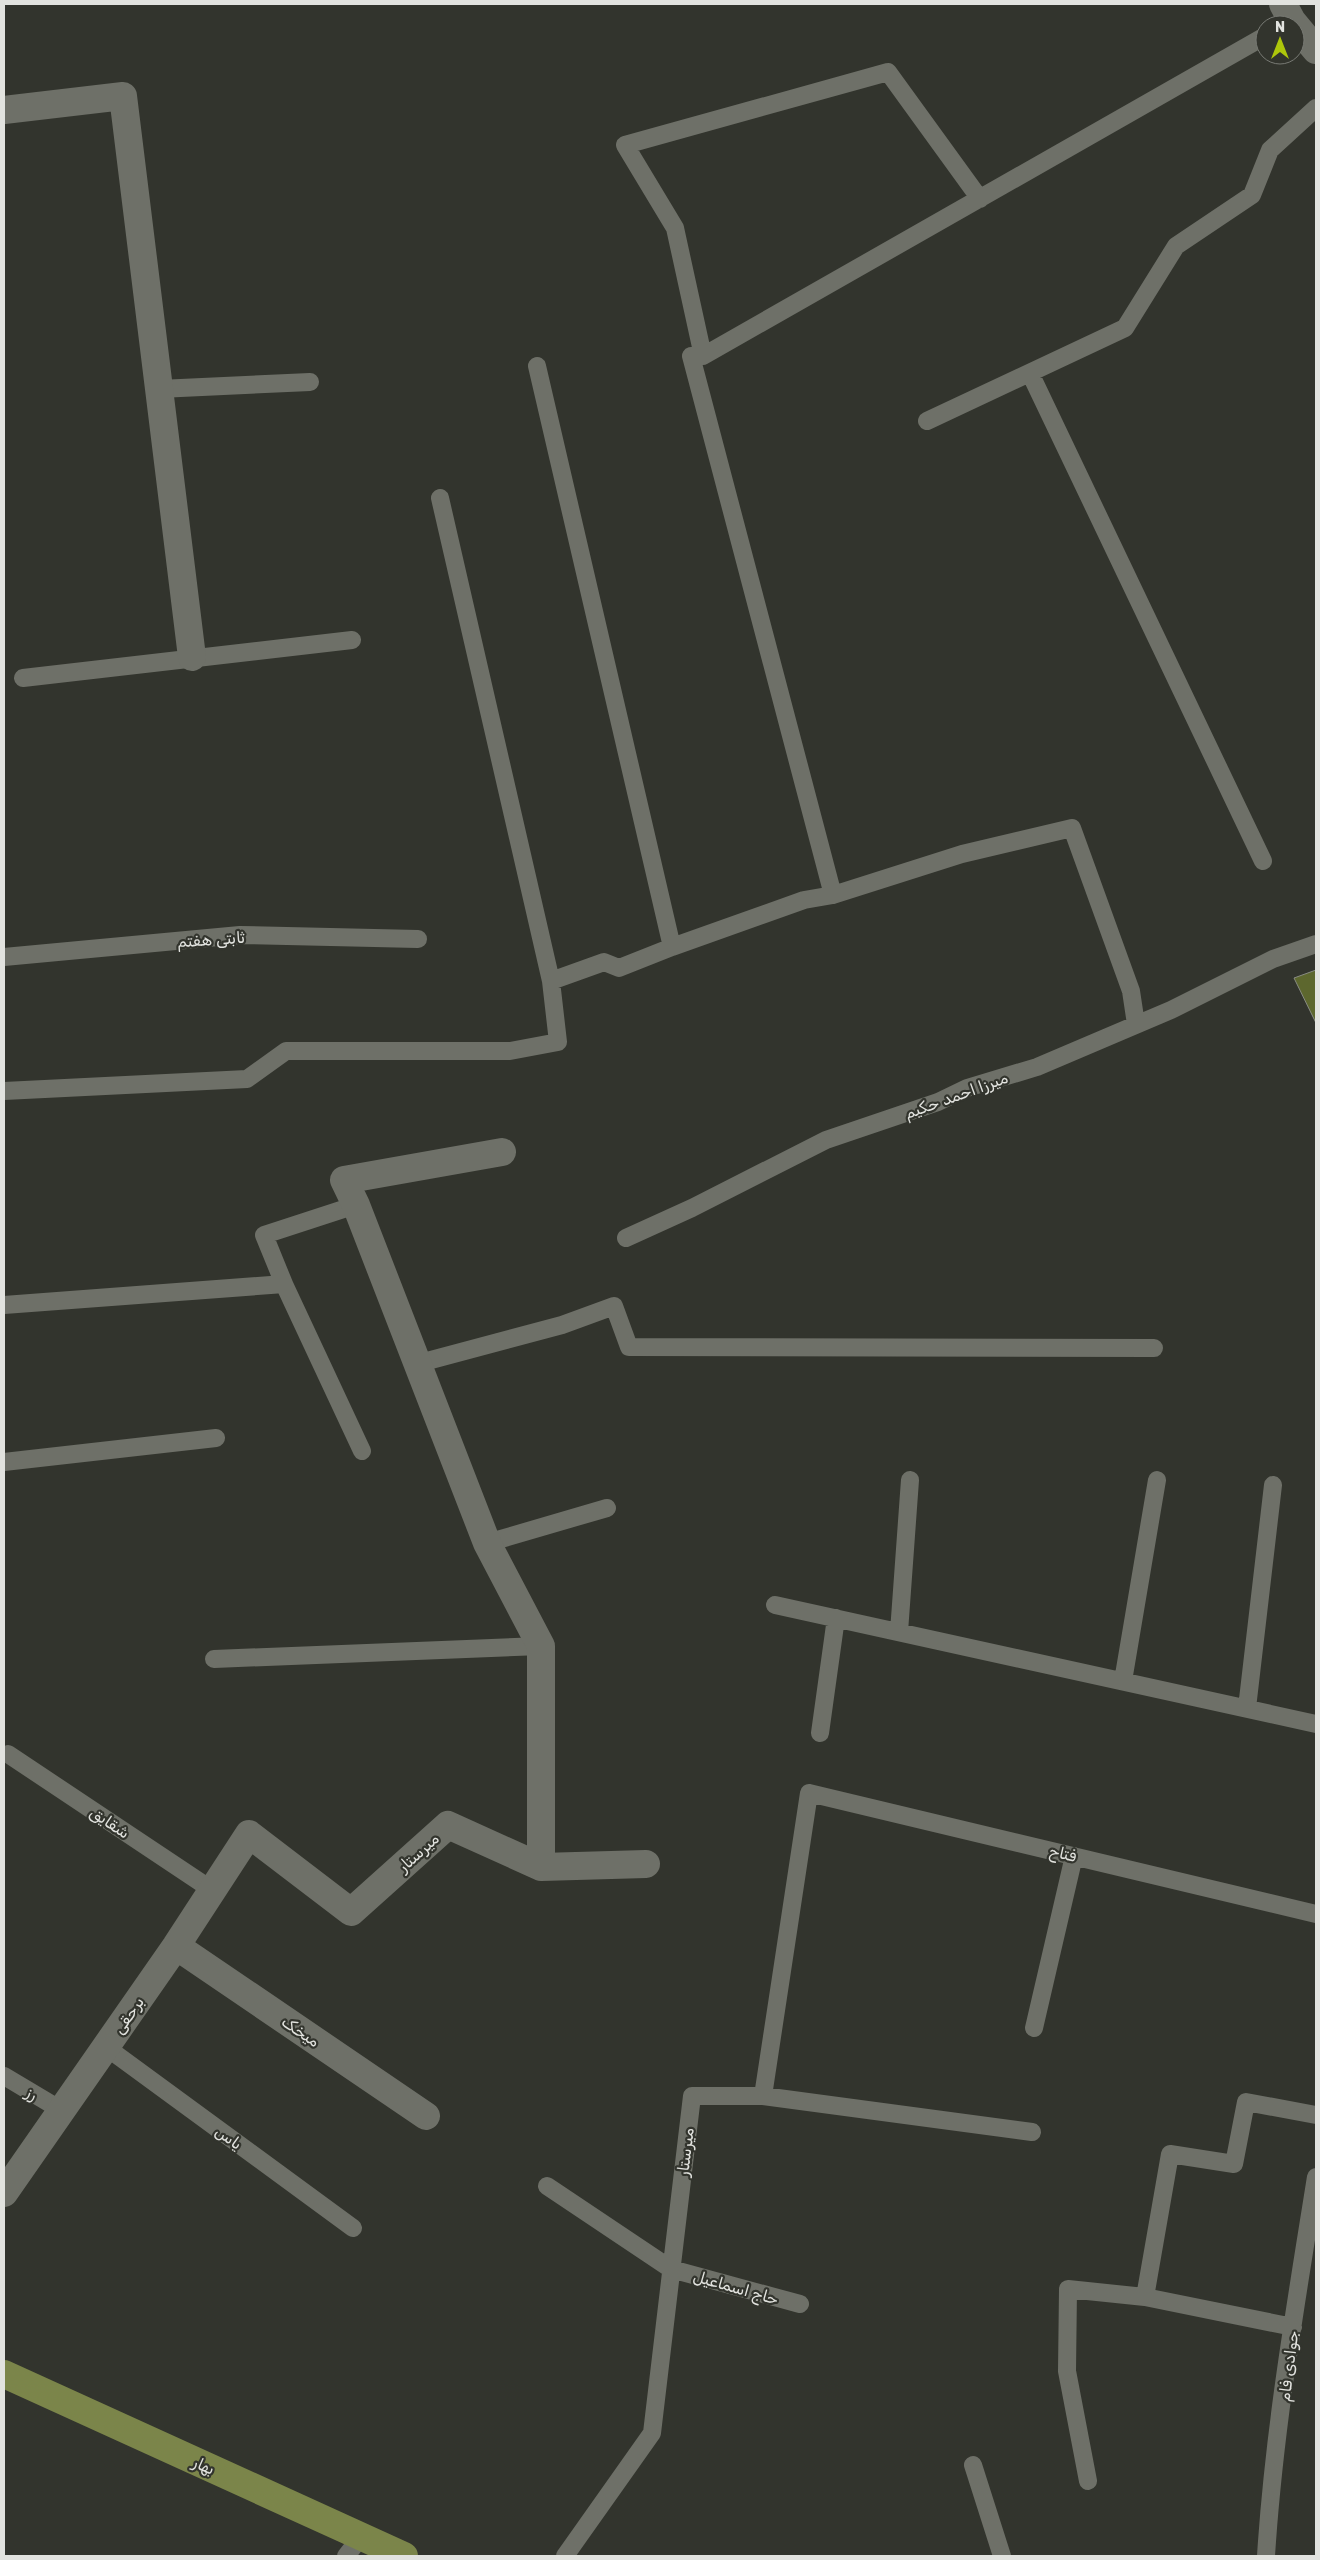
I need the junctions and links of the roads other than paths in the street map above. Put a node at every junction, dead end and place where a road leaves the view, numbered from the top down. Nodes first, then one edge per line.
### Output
1 (1305, 38) edge
2 (1255, 42) edge
3 (1316, 50) edge
4 (1316, 108) edge
5 (4, 110) edge
6 (980, 199) junction
7 (703, 356) junction
8 (537, 366) dead end
9 (1030, 372) junction
10 (310, 382) dead end
11 (159, 389) junction
12 (927, 421) dead end
13 (440, 498) dead end
14 (352, 640) dead end
15 (192, 657) junction
16 (23, 678) dead end
17 (1263, 861) dead end
18 (833, 895) junction
19 (418, 940) dead end
20 (1316, 944) edge
21 (672, 947) junction
22 (4, 957) edge
23 (551, 981) junction
24 (1136, 1024) junction
25 (4, 1091) edge
26 (502, 1152) dead end
27 (356, 1205) junction
28 (626, 1238) dead end
29 (284, 1284) junction
30 (4, 1305) edge
31 (1154, 1348) dead end
32 (416, 1364) junction
33 (216, 1438) dead end
34 (362, 1451) dead end
35 (4, 1462) edge
36 (910, 1480) dead end
37 (1157, 1480) dead end
38 (1273, 1485) dead end
39 (606, 1508) dead end
40 (487, 1543) junction
41 (775, 1605) dead end
42 (836, 1618) junction
43 (899, 1632) junction
44 (541, 1646) junction
45 (214, 1659) dead end
46 (1123, 1681) junction
47 (1247, 1708) junction
48 (1316, 1724) edge
49 (820, 1733) dead end
50 (8, 1754) dead end
51 (249, 1834) joint
52 (1074, 1856) junction
53 (646, 1864) dead end
54 (541, 1867) junction
55 (212, 1890) junction
56 (1316, 1914) edge
57 (176, 1946) junction
58 (1034, 2028) dead end
59 (106, 2047) junction
60 (4, 2076) edge
61 (763, 2096) junction
62 (61, 2110) junction
63 (1316, 2115) edge
64 (426, 2116) dead end
65 (1032, 2132) dead end
66 (1316, 2177) edge
67 (547, 2186) dead end
68 (4, 2193) edge
69 (353, 2228) dead end
70 (671, 2269) junction
71 (1144, 2297) junction
72 (800, 2304) dead end
73 (1292, 2327) junction
74 (4, 2374) edge
75 (973, 2465) dead end
76 (1088, 2482) dead end
77 (353, 2546) edge
78 (404, 2556) edge
79 (566, 2556) edge
80 (1002, 2556) edge
81 (1266, 2556) edge

1 - 3 street
2 - 6 lane
4 - 9 lane
5 - 11 street
6 - 7 lane
6 - 7 lane
7 - 18 lane
8 - 21 lane
9 - 12 lane
9 - 17 lane
10 - 11 lane
11 - 15 street
13 - 23 lane
14 - 15 lane
15 - 16 lane
18 - 21 lane
18 - 24 lane
19 - 22 lane, ثابتی هفتم
20 - 24 lane, میرزا احمد حکیم
21 - 23 lane
23 - 25 lane
24 - 28 lane, میرزا احمد حکیم
26 - 27 street
27 - 29 lane
27 - 32 street
29 - 30 lane
29 - 34 lane
31 - 32 lane
32 - 40 street
33 - 35 lane
36 - 43 lane
37 - 46 lane
38 - 47 lane
39 - 40 lane
40 - 44 street
41 - 42 lane
42 - 43 lane
42 - 49 lane
43 - 46 lane
44 - 45 lane
44 - 54 street
46 - 47 lane
47 - 48 lane
50 - 55 lane, شقایق
51 - 54 street, میرستار
51 - 55 street, برحقی
52 - 56 lane, فتاح
52 - 58 lane
52 - 61 lane, فتاح
53 - 54 street, میرستار
55 - 57 street, برحقی
57 - 59 street, برحقی
57 - 64 street, میخک
59 - 62 street, برحقی
59 - 69 lane, یاس
60 - 62 lane, رز
61 - 65 lane
61 - 70 lane, میرستار
62 - 68 street, برحقی
63 - 71 lane
66 - 73 lane, جوادی فام
67 - 70 lane, حاج اسماعیل
70 - 72 lane, حاج اسماعیل
70 - 79 lane, میرستار
71 - 73 lane
71 - 76 lane
73 - 81 lane, جوادی فام
74 - 77 main road, بهار
75 - 80 lane
77 - 78 main road, بهار

